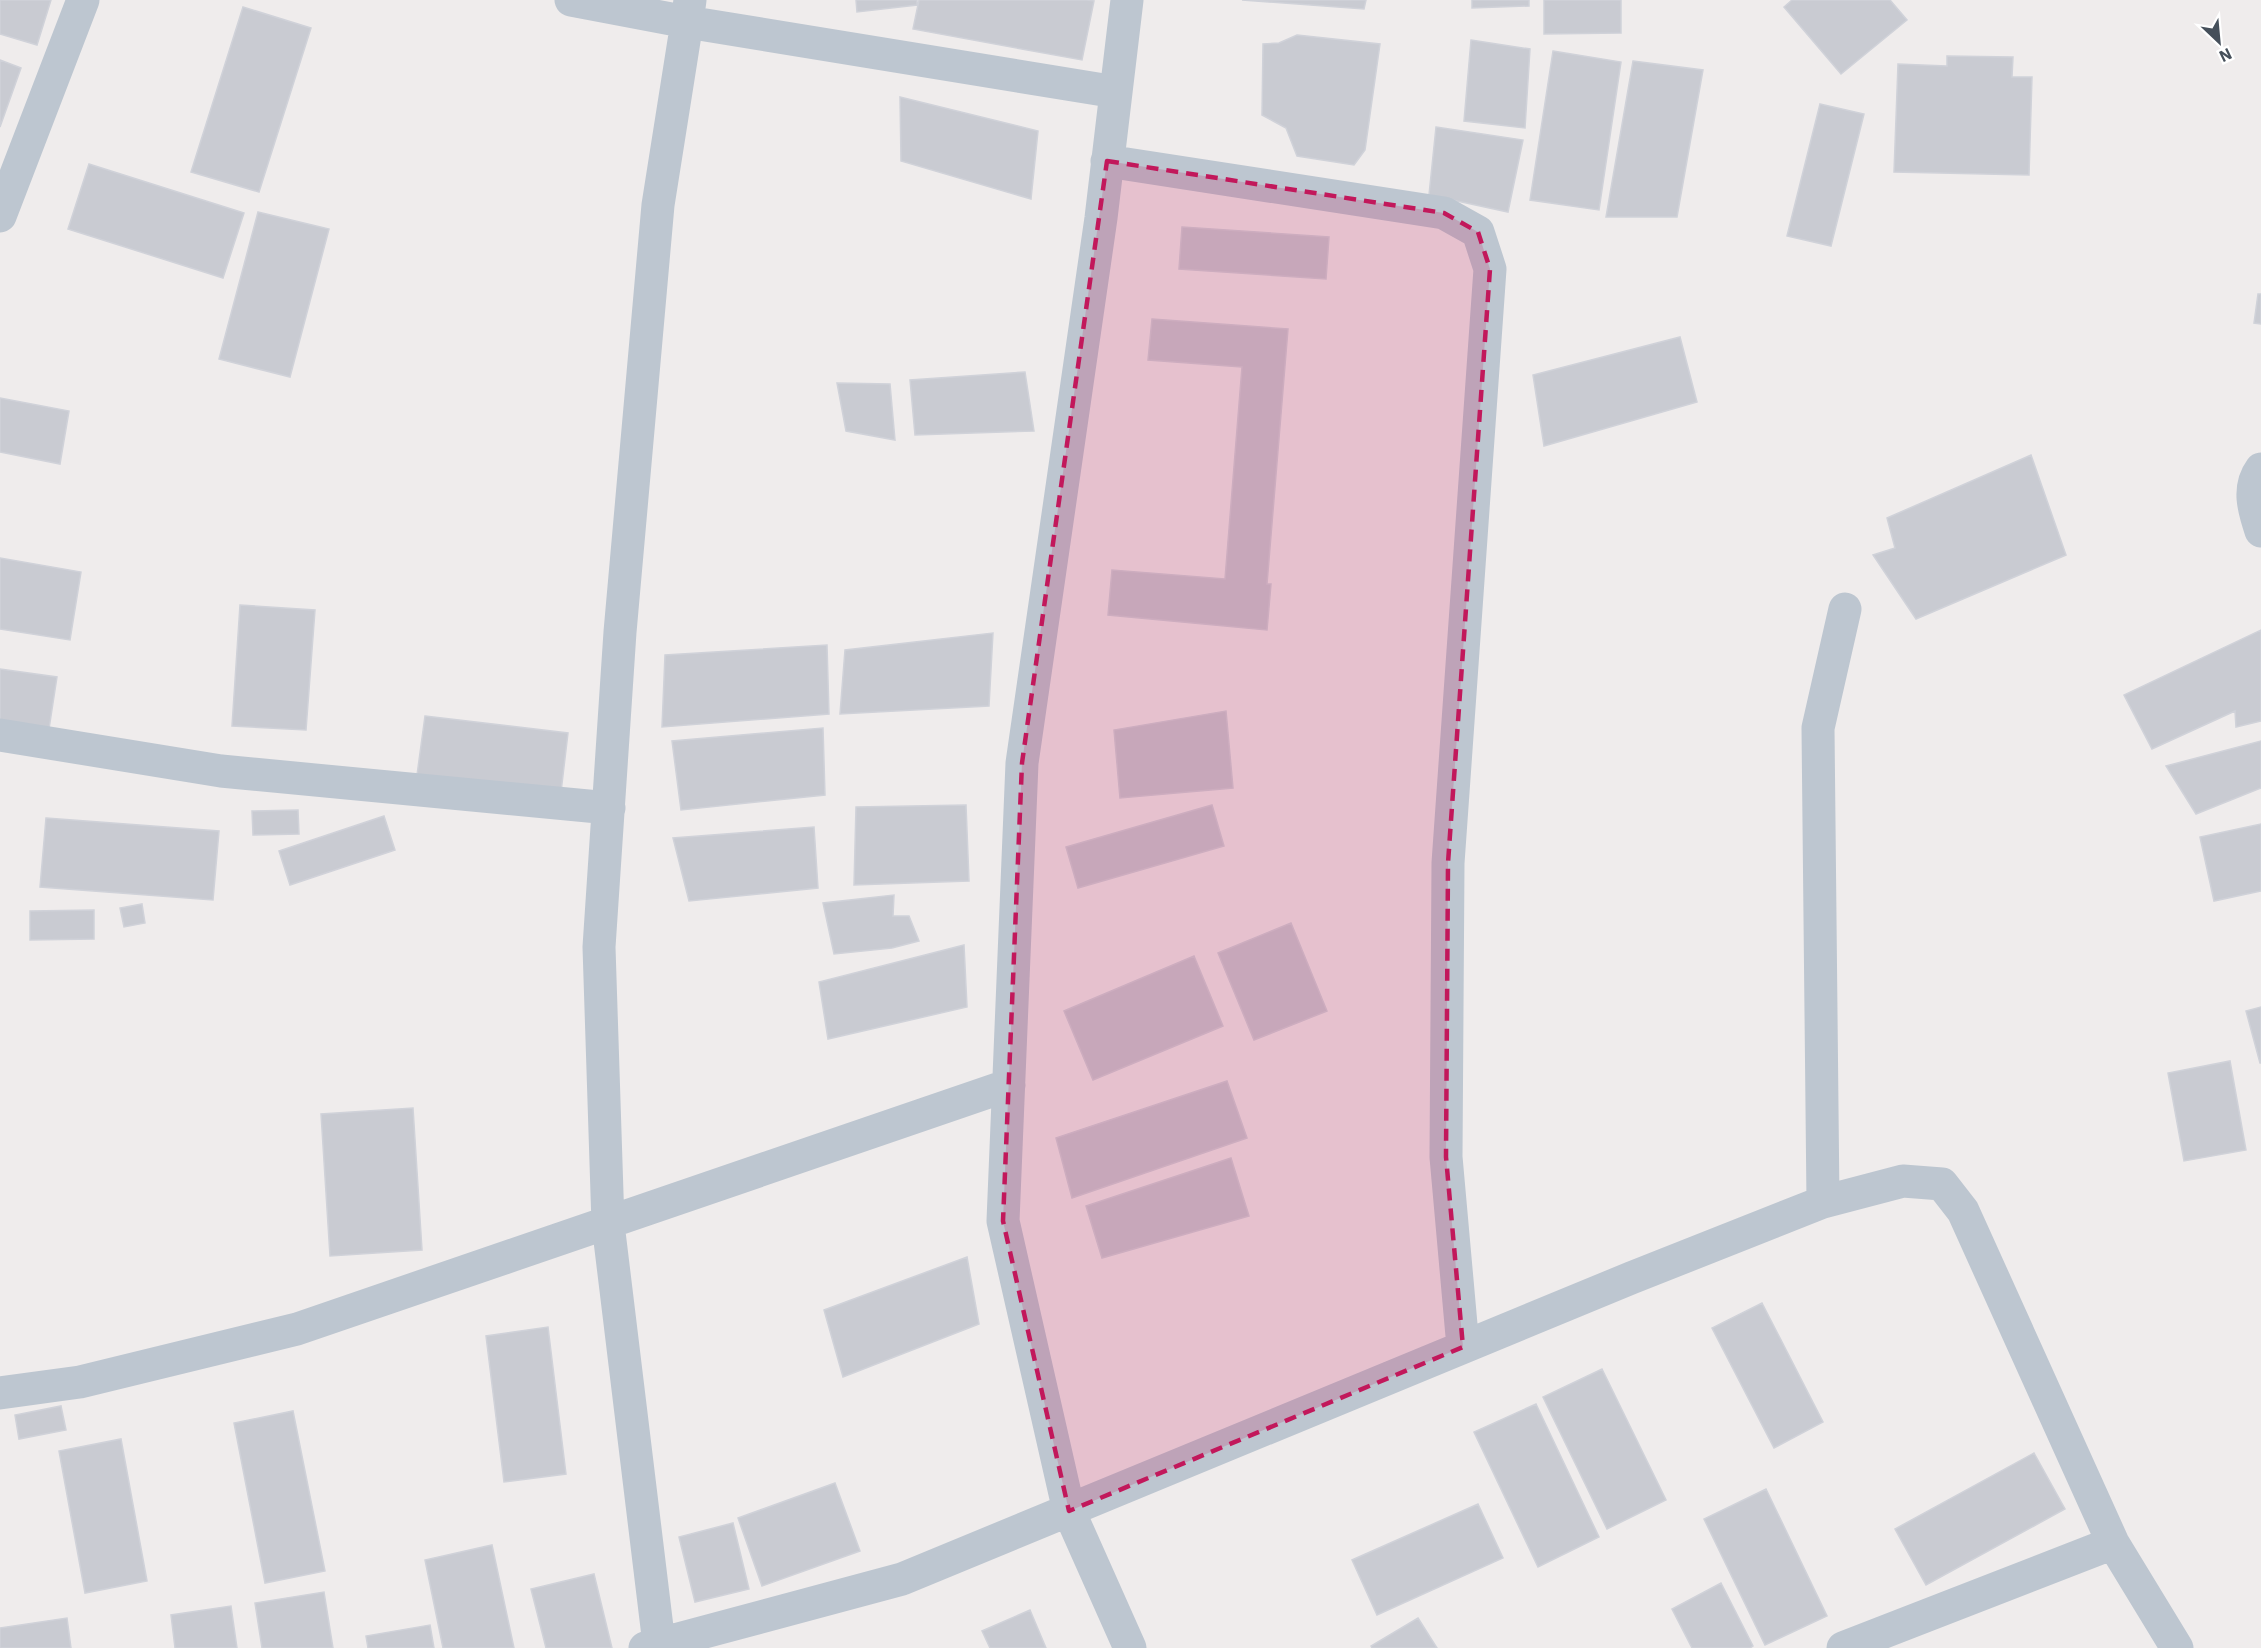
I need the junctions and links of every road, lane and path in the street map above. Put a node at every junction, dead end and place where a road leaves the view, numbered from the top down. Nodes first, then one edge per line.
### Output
1 (83, 0) edge
2 (571, 0) edge
3 (1127, 0) edge
4 (689, 11) edge
5 (1116, 92) junction
6 (1107, 161) junction
7 (0, 216) edge
8 (2261, 469) edge
9 (2261, 531) edge
10 (1845, 609) dead end
11 (0, 735) edge
12 (609, 808) junction
13 (1009, 1085) junction
14 (1823, 1202) junction
15 (608, 1224) junction
16 (1463, 1347) junction
17 (0, 1394) edge
18 (1069, 1511) junction
19 (2113, 1543) junction
20 (652, 1646) edge
21 (1130, 1648) edge
22 (1843, 1648) edge
23 (2177, 1648) edge

1 - 7 street
2 - 4 street
3 - 5 street
4 - 5 street
4 - 12 street
5 - 6 street
6 - 13 street
6 - 16 street
8 - 9 street
10 - 14 street
11 - 12 street
12 - 15 street
13 - 15 street
13 - 18 street
14 - 16 street
14 - 19 street
15 - 17 street
15 - 20 street
16 - 18 street
18 - 20 street
18 - 21 street
19 - 22 street
19 - 23 street

